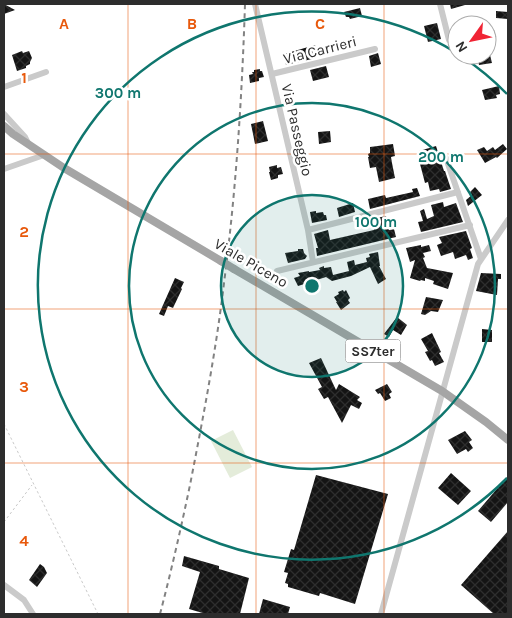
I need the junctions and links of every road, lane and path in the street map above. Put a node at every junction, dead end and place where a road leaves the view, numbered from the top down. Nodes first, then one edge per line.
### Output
1 (255, 4) edge
2 (440, 4) edge
3 (447, 32) edge
4 (375, 49) dead end
5 (46, 72) dead end
6 (272, 74) junction
7 (4, 87) edge
8 (4, 114) edge
9 (4, 126) edge
10 (30, 145) junction
11 (44, 155) junction
12 (446, 158) dead end
13 (4, 169) edge
14 (458, 192) junction
15 (508, 220) edge
16 (470, 225) junction
17 (308, 230) junction
18 (481, 259) junction
19 (313, 262) junction
20 (277, 271) dead end
21 (442, 391) junction
22 (4, 424) edge
23 (508, 440) edge
24 (33, 484) junction
25 (4, 522) edge
26 (4, 585) edge
27 (33, 614) edge
28 (98, 614) edge
29 (381, 614) edge

1 - 6 street, Via Passeggio
2 - 3 street
4 - 6 street, Via Carrieri
5 - 7 street
6 - 17 street, Via Passeggio
8 - 10 street
9 - 10 main road, Viale Piceno / SS7ter
10 - 11 main road, Viale Piceno / SS7ter
11 - 13 street
11 - 21 main road, Viale Piceno / SS7ter, bridge
12 - 14 street
14 - 16 street
14 - 17 street
15 - 18 street
16 - 18 street
16 - 19 street
17 - 19 street, Via Passeggio
18 - 21 street
19 - 20 street
21 - 23 main road, Viale Piceno / SS7ter
21 - 29 street
22 - 24 path
24 - 25 path
24 - 28 path
26 - 27 street

